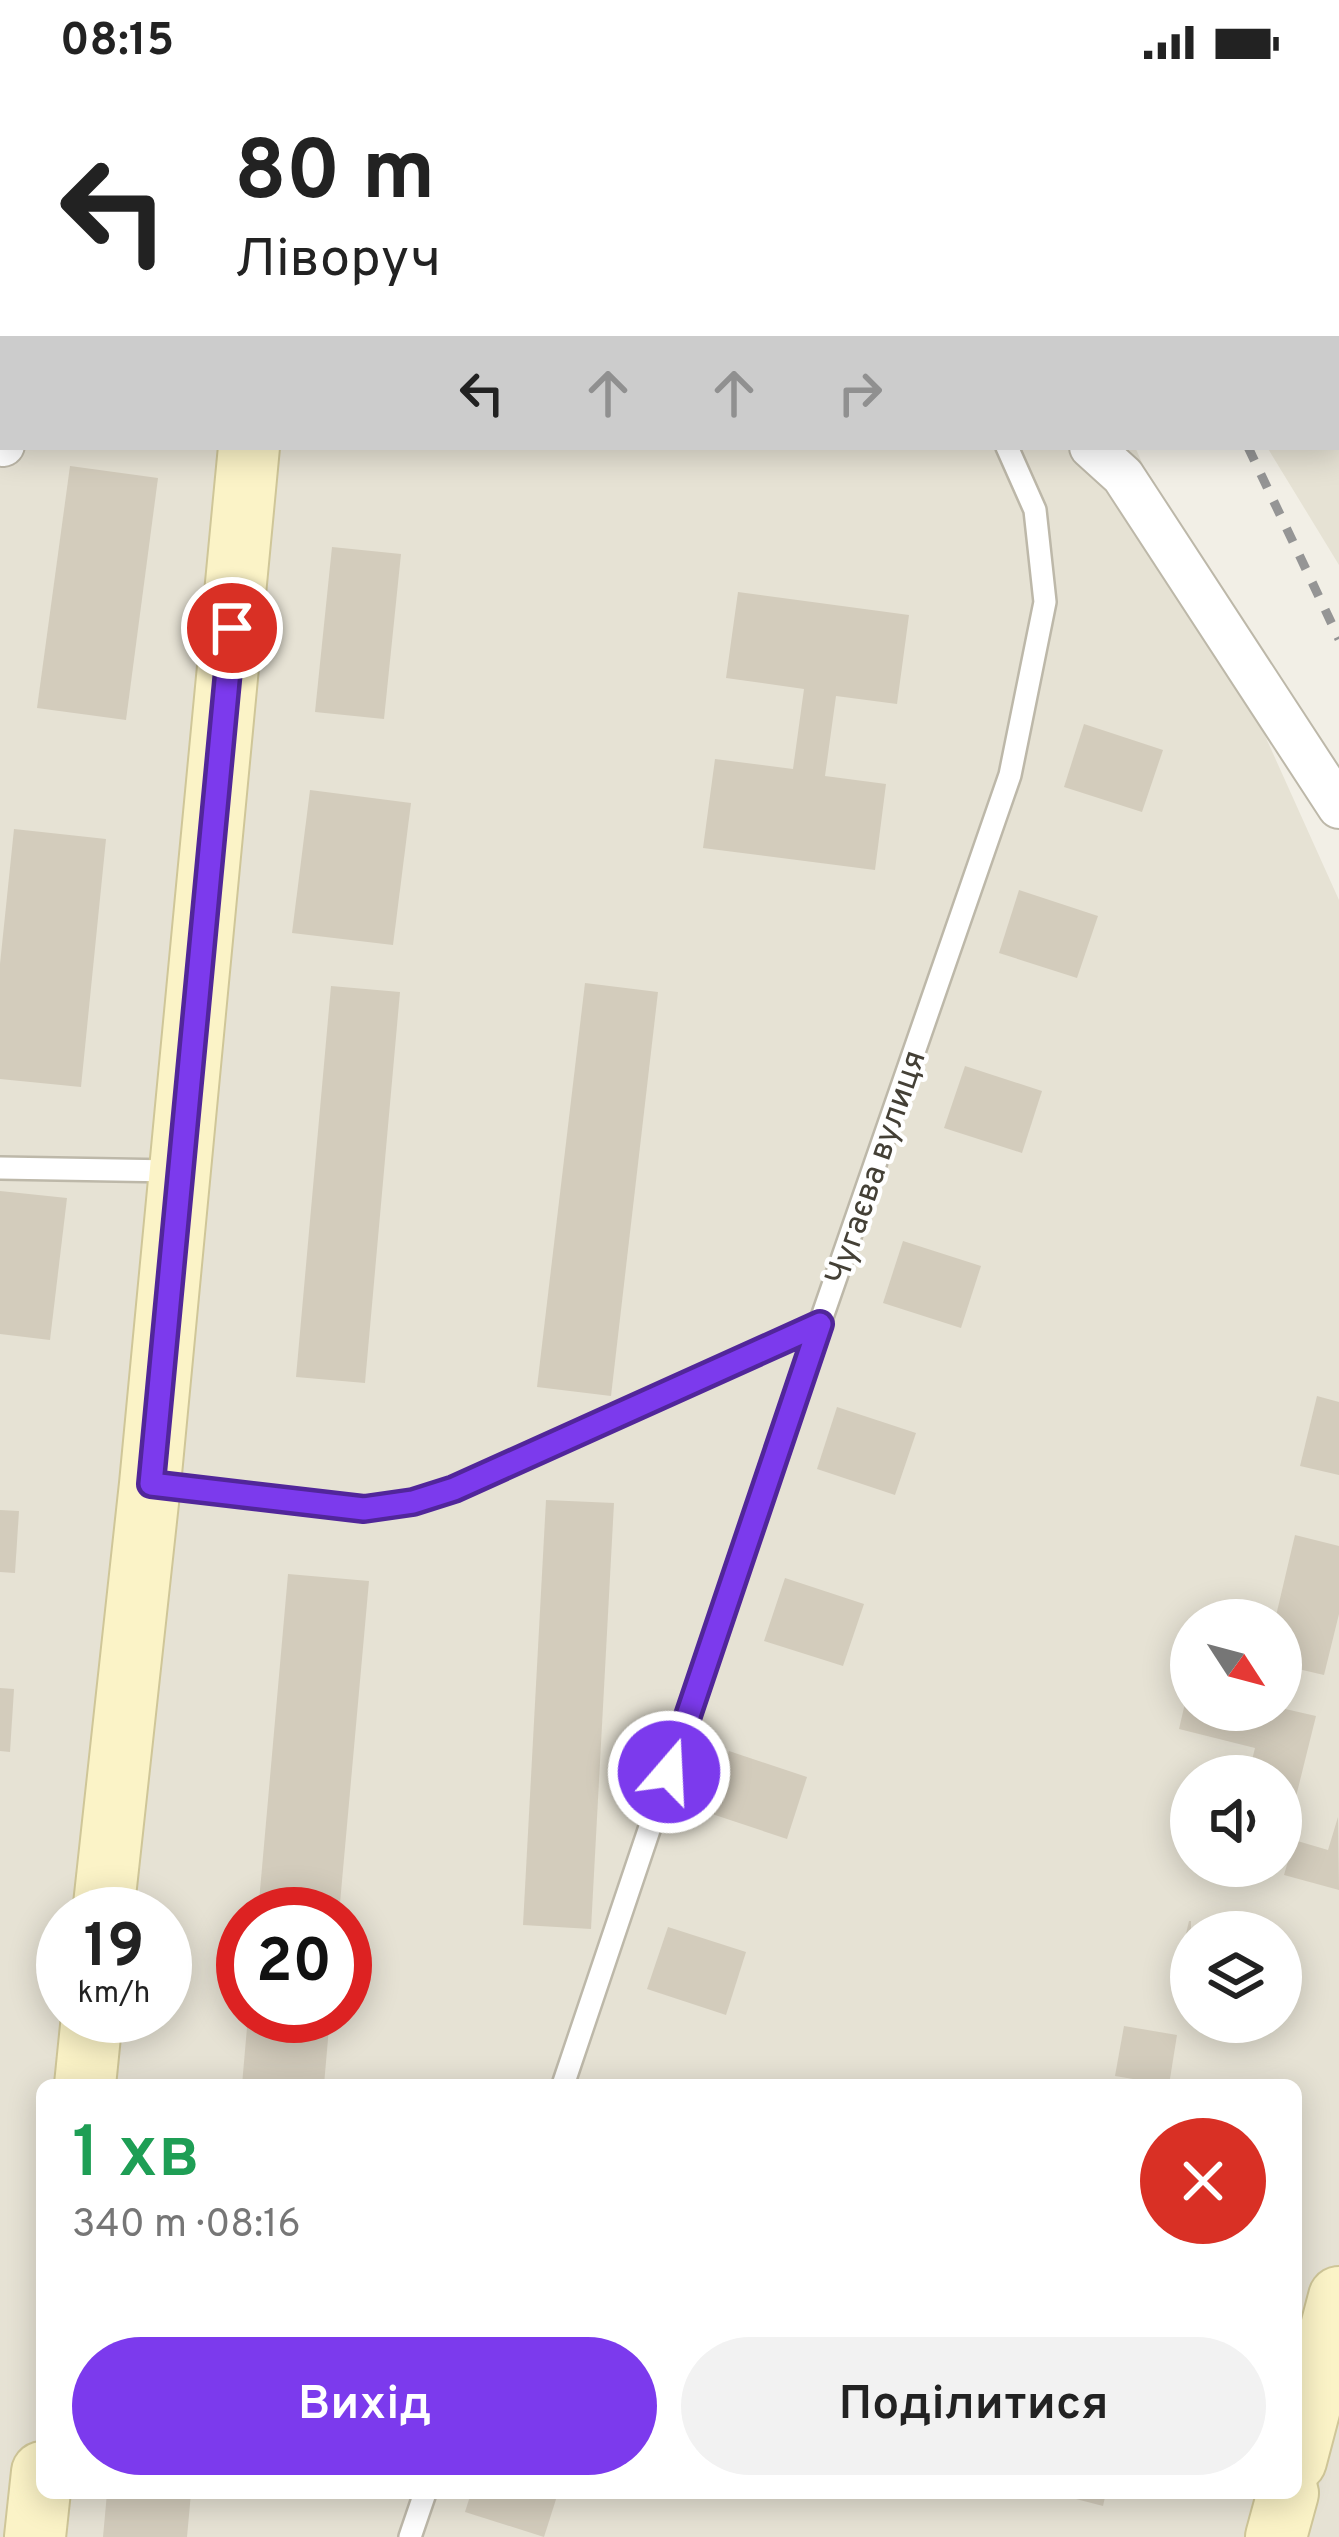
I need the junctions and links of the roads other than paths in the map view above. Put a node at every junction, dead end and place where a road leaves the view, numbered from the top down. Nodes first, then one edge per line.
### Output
1 (249, 450) edge
2 (1008, 450) edge
3 (1094, 450) edge
4 (1339, 807) edge
5 (0, 1168) edge
6 (180, 1172) junction
7 (820, 1324) junction
8 (151, 1484) junction
9 (106, 1887) edge
10 (89, 2043) edge
11 (86, 2079) edge
12 (565, 2079) edge
13 (1339, 2296) edge
14 (1302, 2438) edge
15 (39, 2499) edge
16 (423, 2499) edge
17 (1286, 2499) edge
18 (35, 2537) edge
19 (410, 2537) edge
20 (1276, 2537) edge

1 - 6 street
2 - 7 lane, Чугаєва вулиця
3 - 4 street
5 - 6 lane
6 - 8 street
7 - 8 lane
7 - 12 lane, Чугаєва вулиця
8 - 9 street
10 - 11 street
13 - 14 street
15 - 18 street
16 - 19 lane
17 - 20 street

